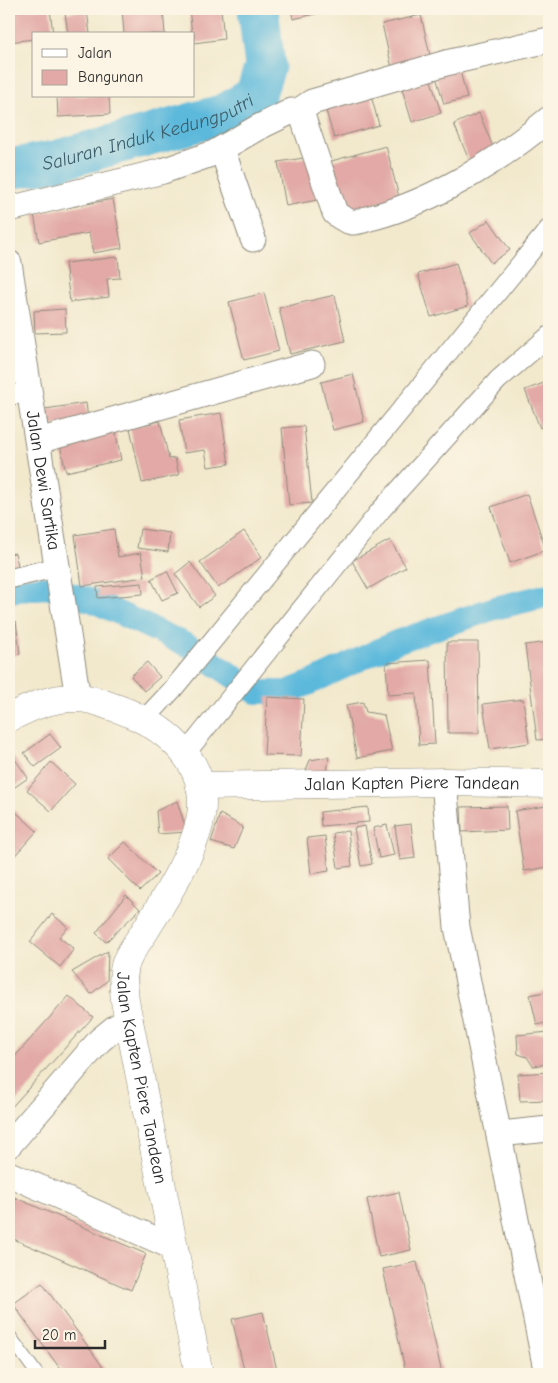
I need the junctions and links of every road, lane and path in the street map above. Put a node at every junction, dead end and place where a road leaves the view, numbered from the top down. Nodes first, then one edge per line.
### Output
1 (549, 40) edge
2 (297, 112) junction
3 (549, 119) edge
4 (222, 149) junction
5 (9, 209) edge
6 (549, 229) edge
7 (253, 239) dead end
8 (9, 262) edge
9 (549, 336) edge
10 (312, 364) dead end
11 (19, 394) edge
12 (38, 441) junction
13 (57, 571) junction
14 (9, 580) edge
15 (78, 698) junction
16 (9, 718) edge
17 (144, 720) junction
18 (185, 754) junction
19 (444, 782) junction
20 (549, 784) edge
21 (200, 786) junction
22 (130, 1020) junction
23 (549, 1129) edge
24 (499, 1134) junction
25 (9, 1145) edge
26 (9, 1174) edge
27 (174, 1248) junction
28 (9, 1335) edge
29 (37, 1374) edge
30 (199, 1374) edge
31 (548, 1374) edge

1 - 2 street
2 - 3 street
2 - 4 street
4 - 5 street
4 - 7 street
6 - 17 street
8 - 11 street, Jalan Dewi Sartika
9 - 18 street
10 - 12 street
11 - 12 street, Jalan Dewi Sartika
12 - 13 street, Jalan Dewi Sartika
13 - 14 street
13 - 15 street, Jalan Dewi Sartika
15 - 16 street
15 - 17 street
17 - 18 street
18 - 21 street
19 - 20 street, Jalan Kapten Piere Tandean
19 - 21 street, Jalan Kapten Piere Tandean
19 - 24 street
21 - 22 street, Jalan Kapten Piere Tandean
22 - 25 street
22 - 27 street, Jalan Kapten Piere Tandean
23 - 24 street
24 - 31 street
26 - 27 street
27 - 30 street, Jalan Kapten Piere Tandean
28 - 29 lane

